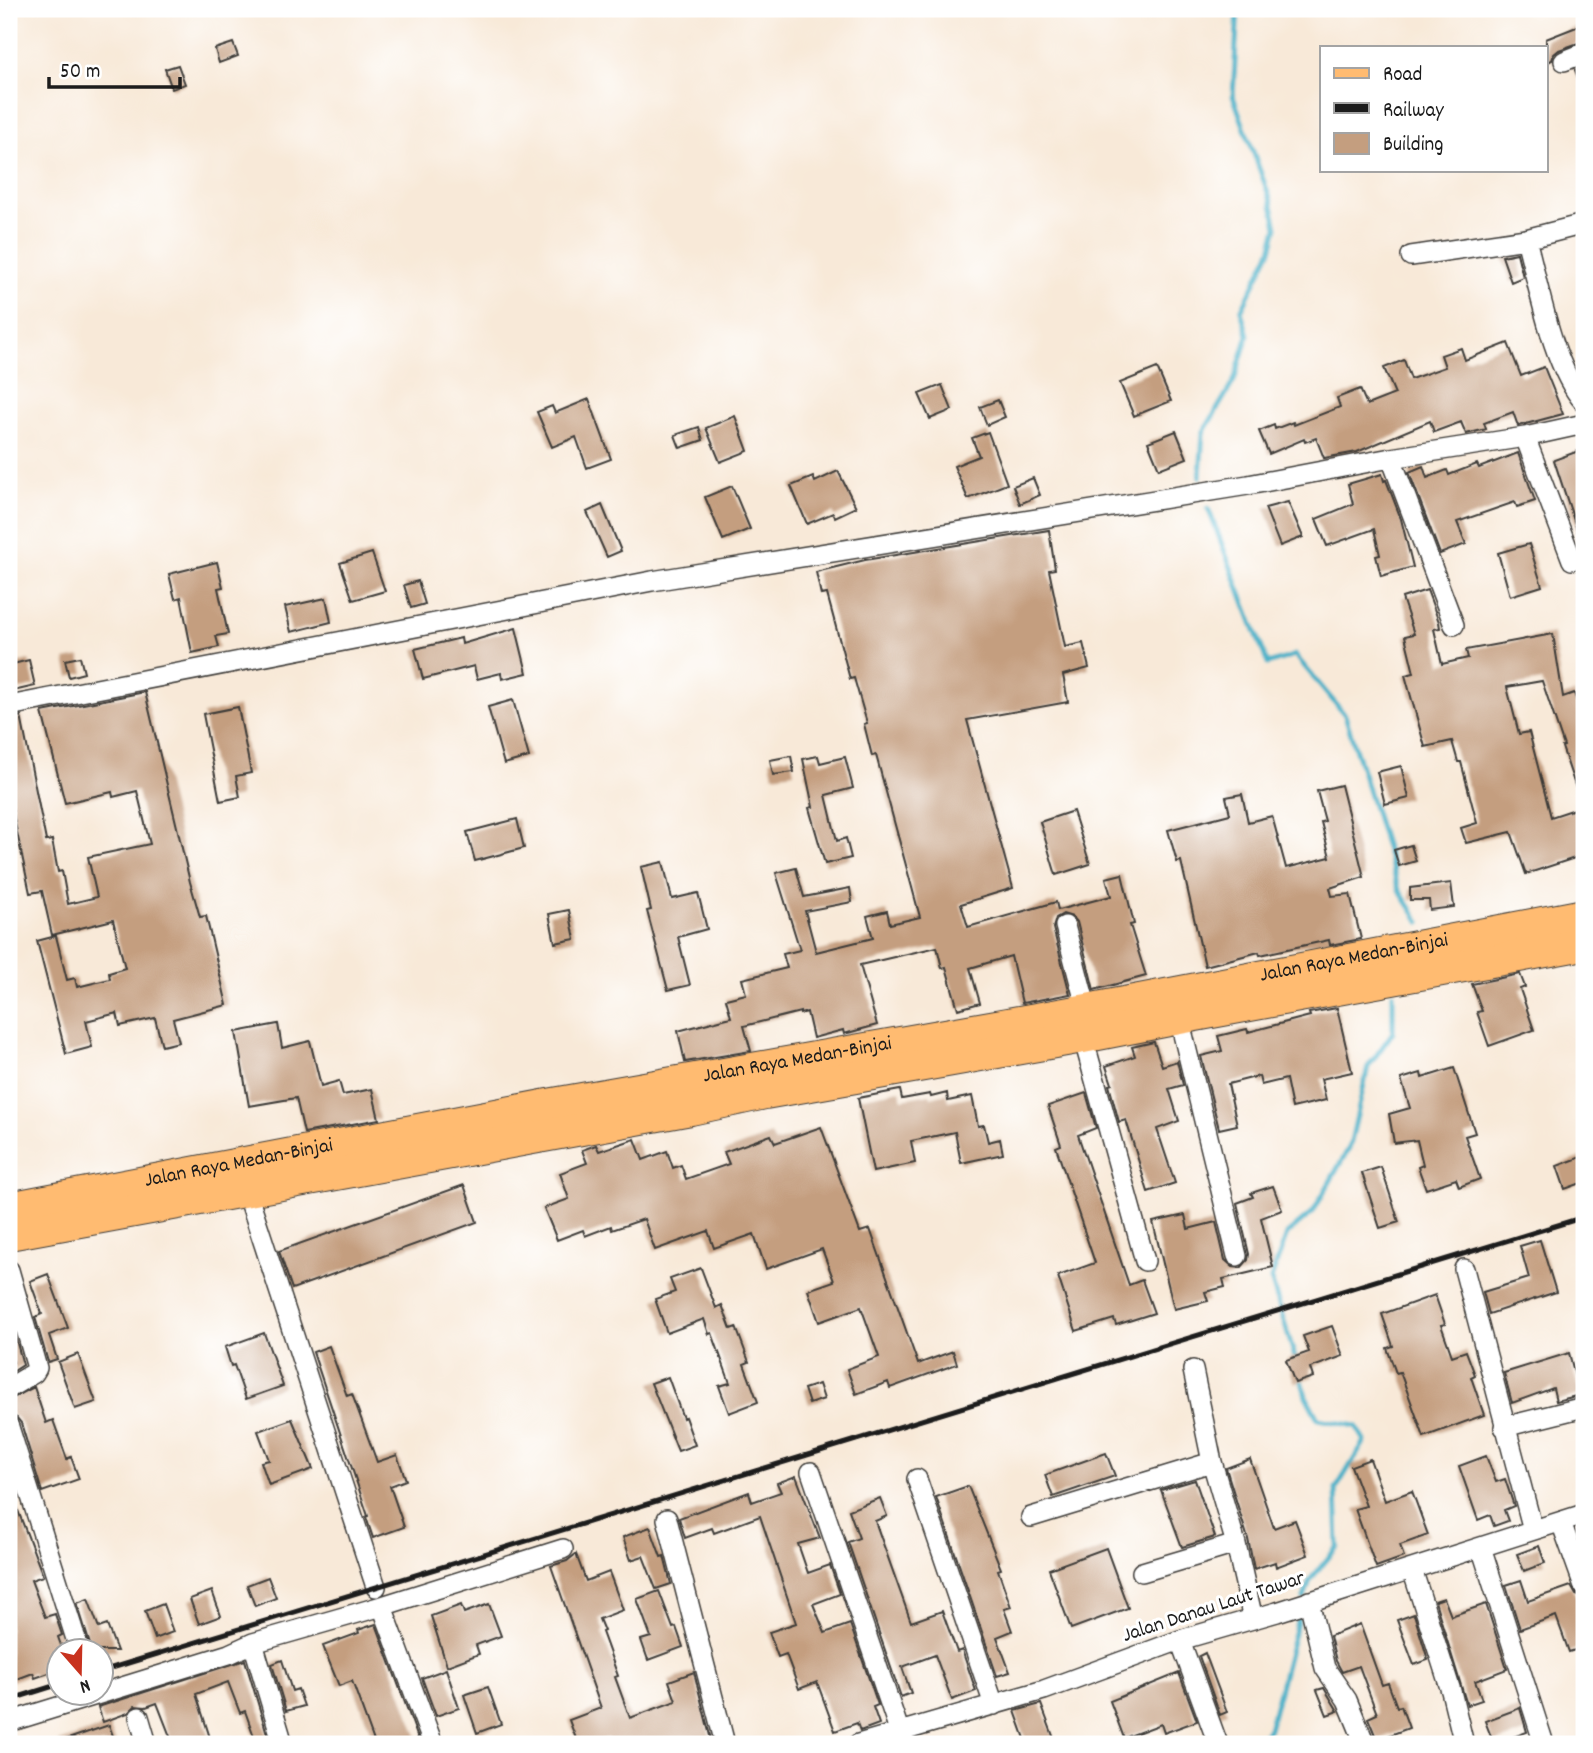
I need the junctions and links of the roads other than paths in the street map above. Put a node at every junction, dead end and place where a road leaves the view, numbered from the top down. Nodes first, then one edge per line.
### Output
1 (1584, 53) edge
2 (1564, 61) dead end
3 (1584, 224) edge
4 (1526, 239) junction
5 (1411, 256) dead end
6 (1584, 402) edge
7 (1584, 424) edge
8 (1525, 437) junction
9 (1391, 458) junction
10 (1572, 559) dead end
11 (1454, 625) dead end
12 (9, 706) edge
13 (1584, 915) edge
14 (1065, 926) dead end
15 (1584, 944) edge
16 (1179, 1018) junction
17 (1085, 1024) junction
18 (246, 1189) junction
19 (9, 1208) edge
20 (9, 1234) edge
21 (1237, 1256) dead end
22 (1145, 1261) dead end
23 (1464, 1269) dead end
24 (9, 1270) edge
25 (1193, 1370) dead end
26 (9, 1388) edge
27 (1584, 1407) edge
28 (9, 1427) edge
29 (1504, 1427) junction
30 (1212, 1462) junction
31 (811, 1472) dead end
32 (917, 1479) dead end
33 (1584, 1514) edge
34 (1031, 1517) dead end
35 (667, 1519) dead end
36 (1561, 1522) junction
37 (1533, 1530) junction
38 (1236, 1544) junction
39 (1481, 1547) junction
40 (563, 1549) dead end
41 (1412, 1569) junction
42 (1142, 1572) dead end
43 (1584, 1586) edge
44 (376, 1587) dead end
45 (1306, 1602) junction
46 (383, 1606) junction
47 (1253, 1619) junction
48 (76, 1638) edge
49 (1180, 1640) junction
50 (253, 1643) junction
51 (994, 1705) junction
52 (139, 1717) dead end
53 (9, 1722) edge
54 (900, 1733) junction
55 (148, 1744) edge
56 (283, 1744) edge
57 (433, 1744) edge
58 (725, 1744) edge
59 (858, 1744) edge
60 (1218, 1744) edge
61 (1365, 1744) edge
62 (1464, 1744) edge
63 (1544, 1744) edge

1 - 2 street
3 - 4 street
4 - 5 street
4 - 6 street
7 - 8 street
8 - 9 street
8 - 10 street
9 - 11 street
9 - 12 street
13 - 17 main road, Jalan Raya Medan-Binjai
14 - 17 street
15 - 16 main road, Jalan Raya Medan-Binjai
16 - 17 main road, Jalan Raya Medan-Binjai
16 - 21 street
17 - 18 main road, Jalan Raya Medan-Binjai
17 - 19 main road, Jalan Raya Medan-Binjai
17 - 22 street
18 - 20 main road, Jalan Raya Medan-Binjai
18 - 44 street
23 - 29 street
24 - 26 street
25 - 30 street
27 - 29 street
28 - 48 street
29 - 37 street
30 - 34 street
30 - 38 street
31 - 54 street
32 - 51 street
33 - 36 street, Jalan Danau Laut Tawar
35 - 58 street
36 - 37 street, Jalan Danau Laut Tawar
36 - 43 street
37 - 39 street, Jalan Danau Laut Tawar
38 - 42 street
38 - 47 street
39 - 41 street, Jalan Danau Laut Tawar
39 - 63 street
40 - 46 street
41 - 45 street, Jalan Danau Laut Tawar
41 - 62 street
45 - 47 street, Jalan Danau Laut Tawar
45 - 61 street
46 - 50 street
46 - 57 street
47 - 49 street, Jalan Danau Laut Tawar
49 - 51 street, Jalan Danau Laut Tawar
49 - 60 street
50 - 53 street
50 - 56 street
51 - 54 street, Jalan Danau Laut Tawar
52 - 55 street
54 - 59 street, Jalan Danau Laut Tawar

